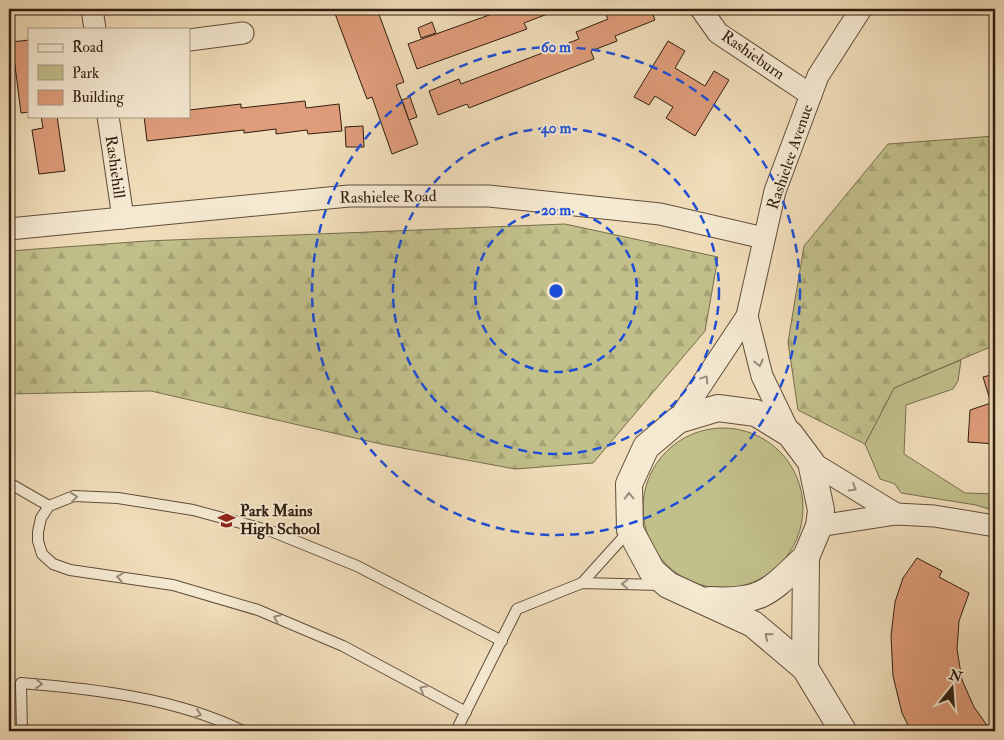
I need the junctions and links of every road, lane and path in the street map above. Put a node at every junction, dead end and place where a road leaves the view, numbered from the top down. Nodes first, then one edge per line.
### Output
1 (92, 9) edge
2 (701, 9) edge
3 (861, 9) edge
4 (95, 28) edge
5 (243, 33) dead end
6 (190, 40) edge
7 (811, 95) junction
8 (108, 118) edge
9 (123, 218) junction
10 (9, 229) edge
11 (764, 238) junction
12 (747, 316) junction
13 (678, 420) junction
14 (790, 434) junction
15 (811, 462) junction
16 (9, 483) edge
17 (49, 506) junction
18 (896, 514) junction
19 (819, 526) junction
20 (995, 526) edge
21 (630, 530) junction
22 (806, 557) junction
23 (582, 582) junction
24 (668, 585) junction
25 (699, 600) junction
26 (502, 641) junction
27 (805, 668) junction
28 (466, 712) junction
29 (22, 731) edge
30 (243, 731) edge
31 (456, 731) edge
32 (843, 731) edge

1 - 4 street
2 - 7 street, Rashieburn
3 - 7 street, Rashielee Avenue
5 - 6 street
7 - 11 street, Rashielee Avenue
8 - 9 street, Rashiehill
9 - 10 street, Rashielee Road
9 - 11 street, Rashielee Road
11 - 12 street, Rashielee Avenue
13 -> 12 street, Rashielee Avenue
12 -> 14 street, Rashielee Avenue
13 - 14 street
21 -> 13 street
14 - 15 street
15 -> 18 street
15 - 19 street
16 - 17 lane
17 -> 26 lane
28 -> 17 lane
18 - 19 street
18 - 20 street
19 - 22 street
21 - 23 lane
21 - 24 street
22 - 25 street
22 - 27 street
24 -> 23 lane
23 - 26 lane
24 - 25 street
27 -> 25 street
26 - 28 lane
27 - 32 street
28 - 31 lane
29 -> 30 lane

